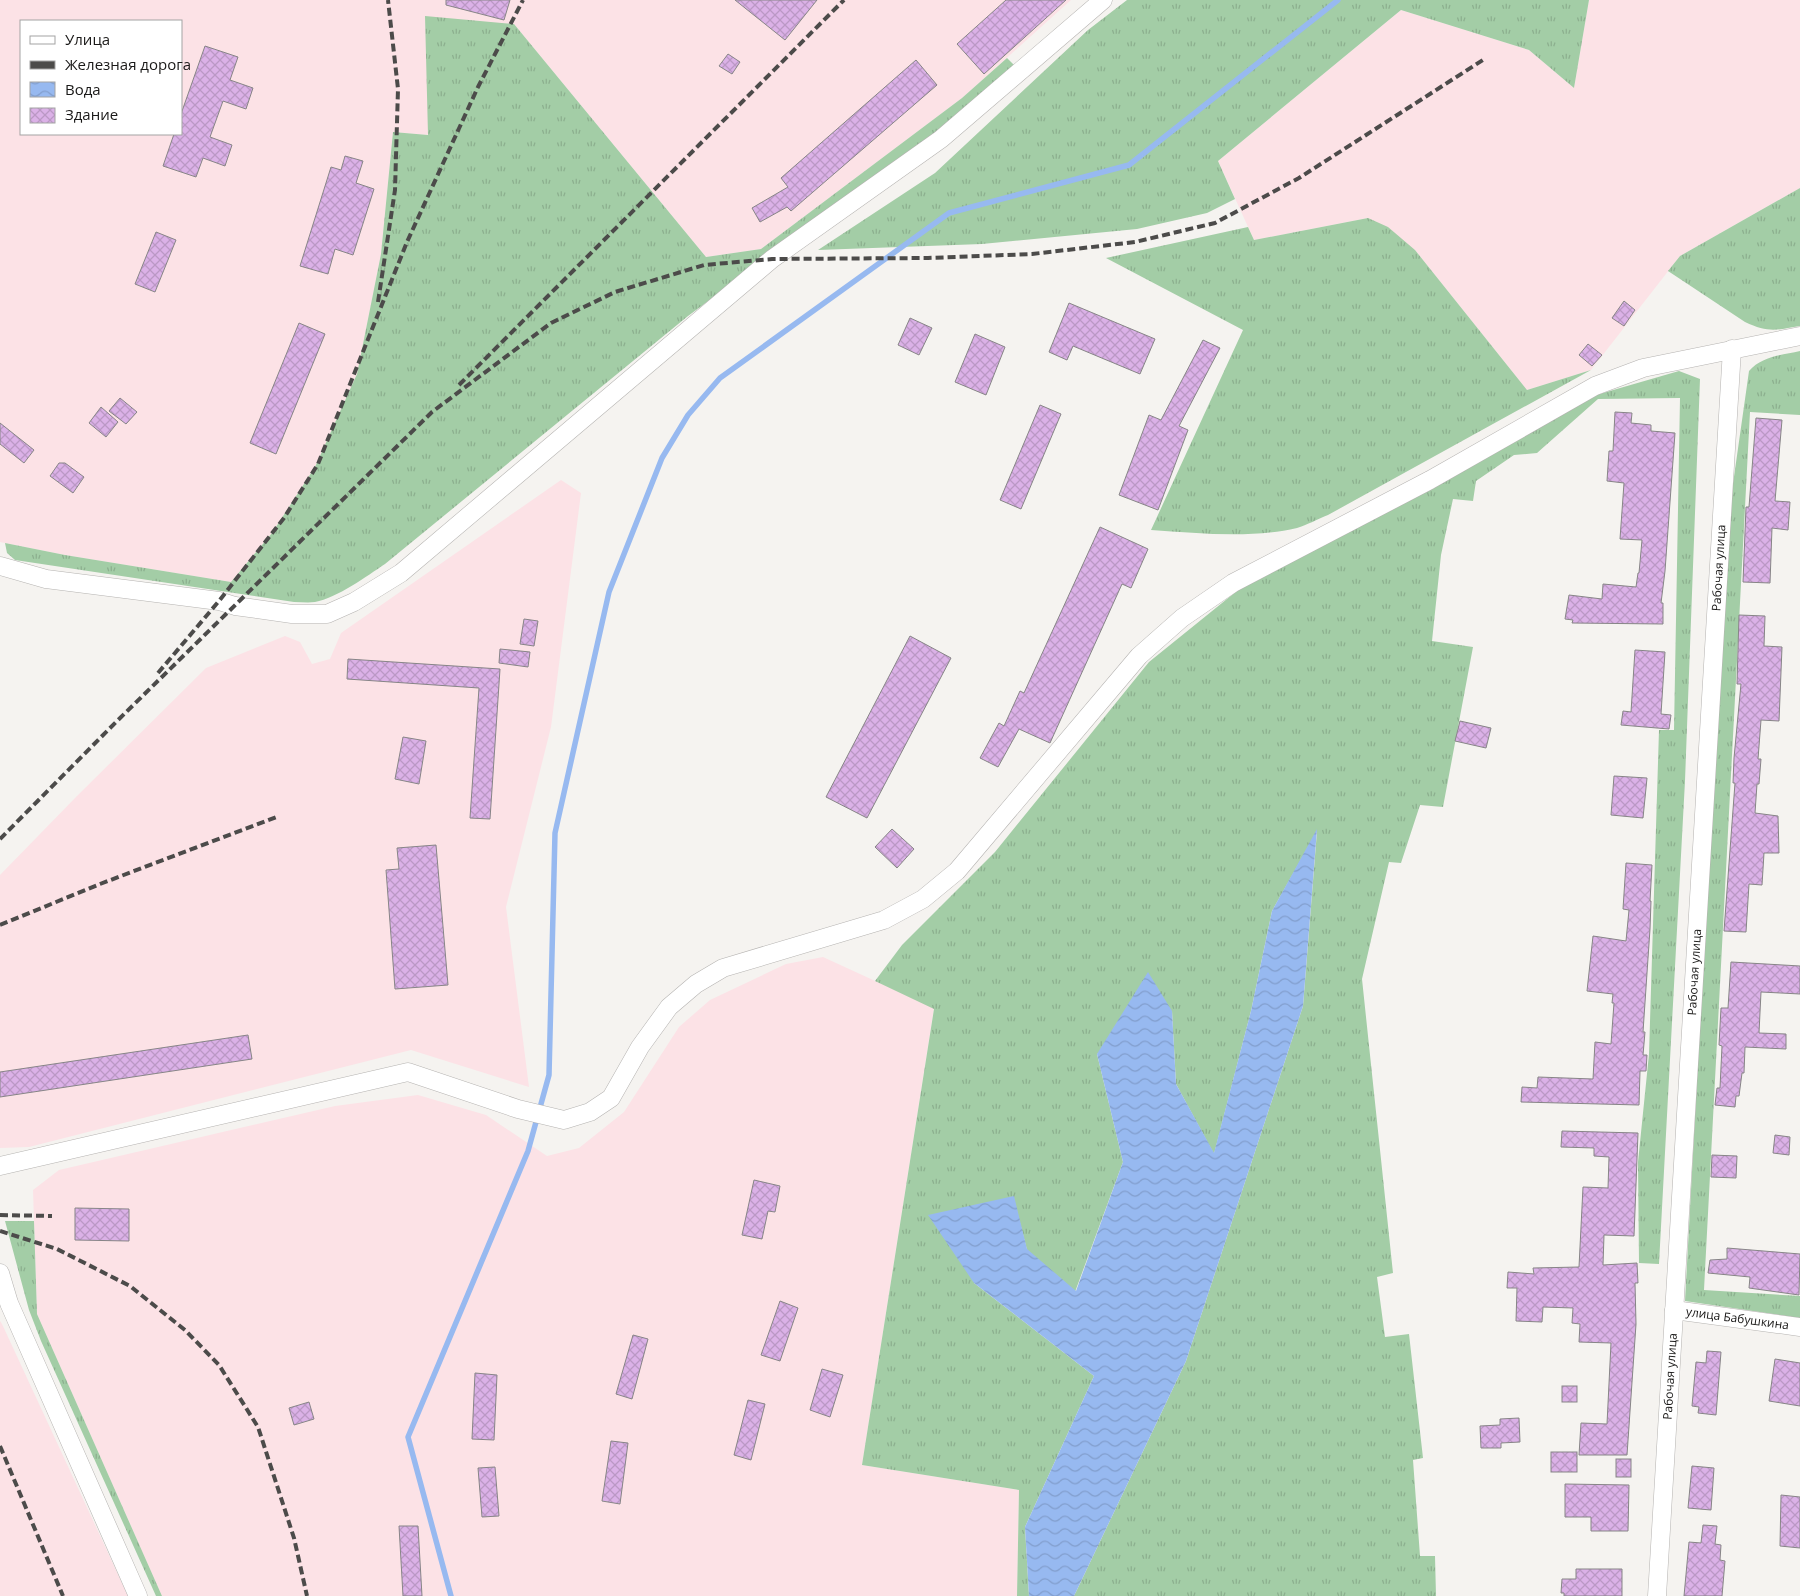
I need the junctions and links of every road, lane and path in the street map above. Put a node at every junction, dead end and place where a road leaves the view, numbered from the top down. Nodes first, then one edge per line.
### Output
1 (1103, 0) edge
2 (1800, 336) edge
3 (1732, 349) junction
4 (0, 566) edge
5 (0, 1166) edge
6 (0, 1273) edge
7 (1674, 1310) junction
8 (1800, 1327) edge
9 (138, 1596) edge
10 (1657, 1596) edge

1 - 4 street
2 - 3 street
3 - 5 street
3 - 7 street, Рабочая улица
6 - 9 street
7 - 8 street, улица Бабушкина
7 - 10 street, Рабочая улица

